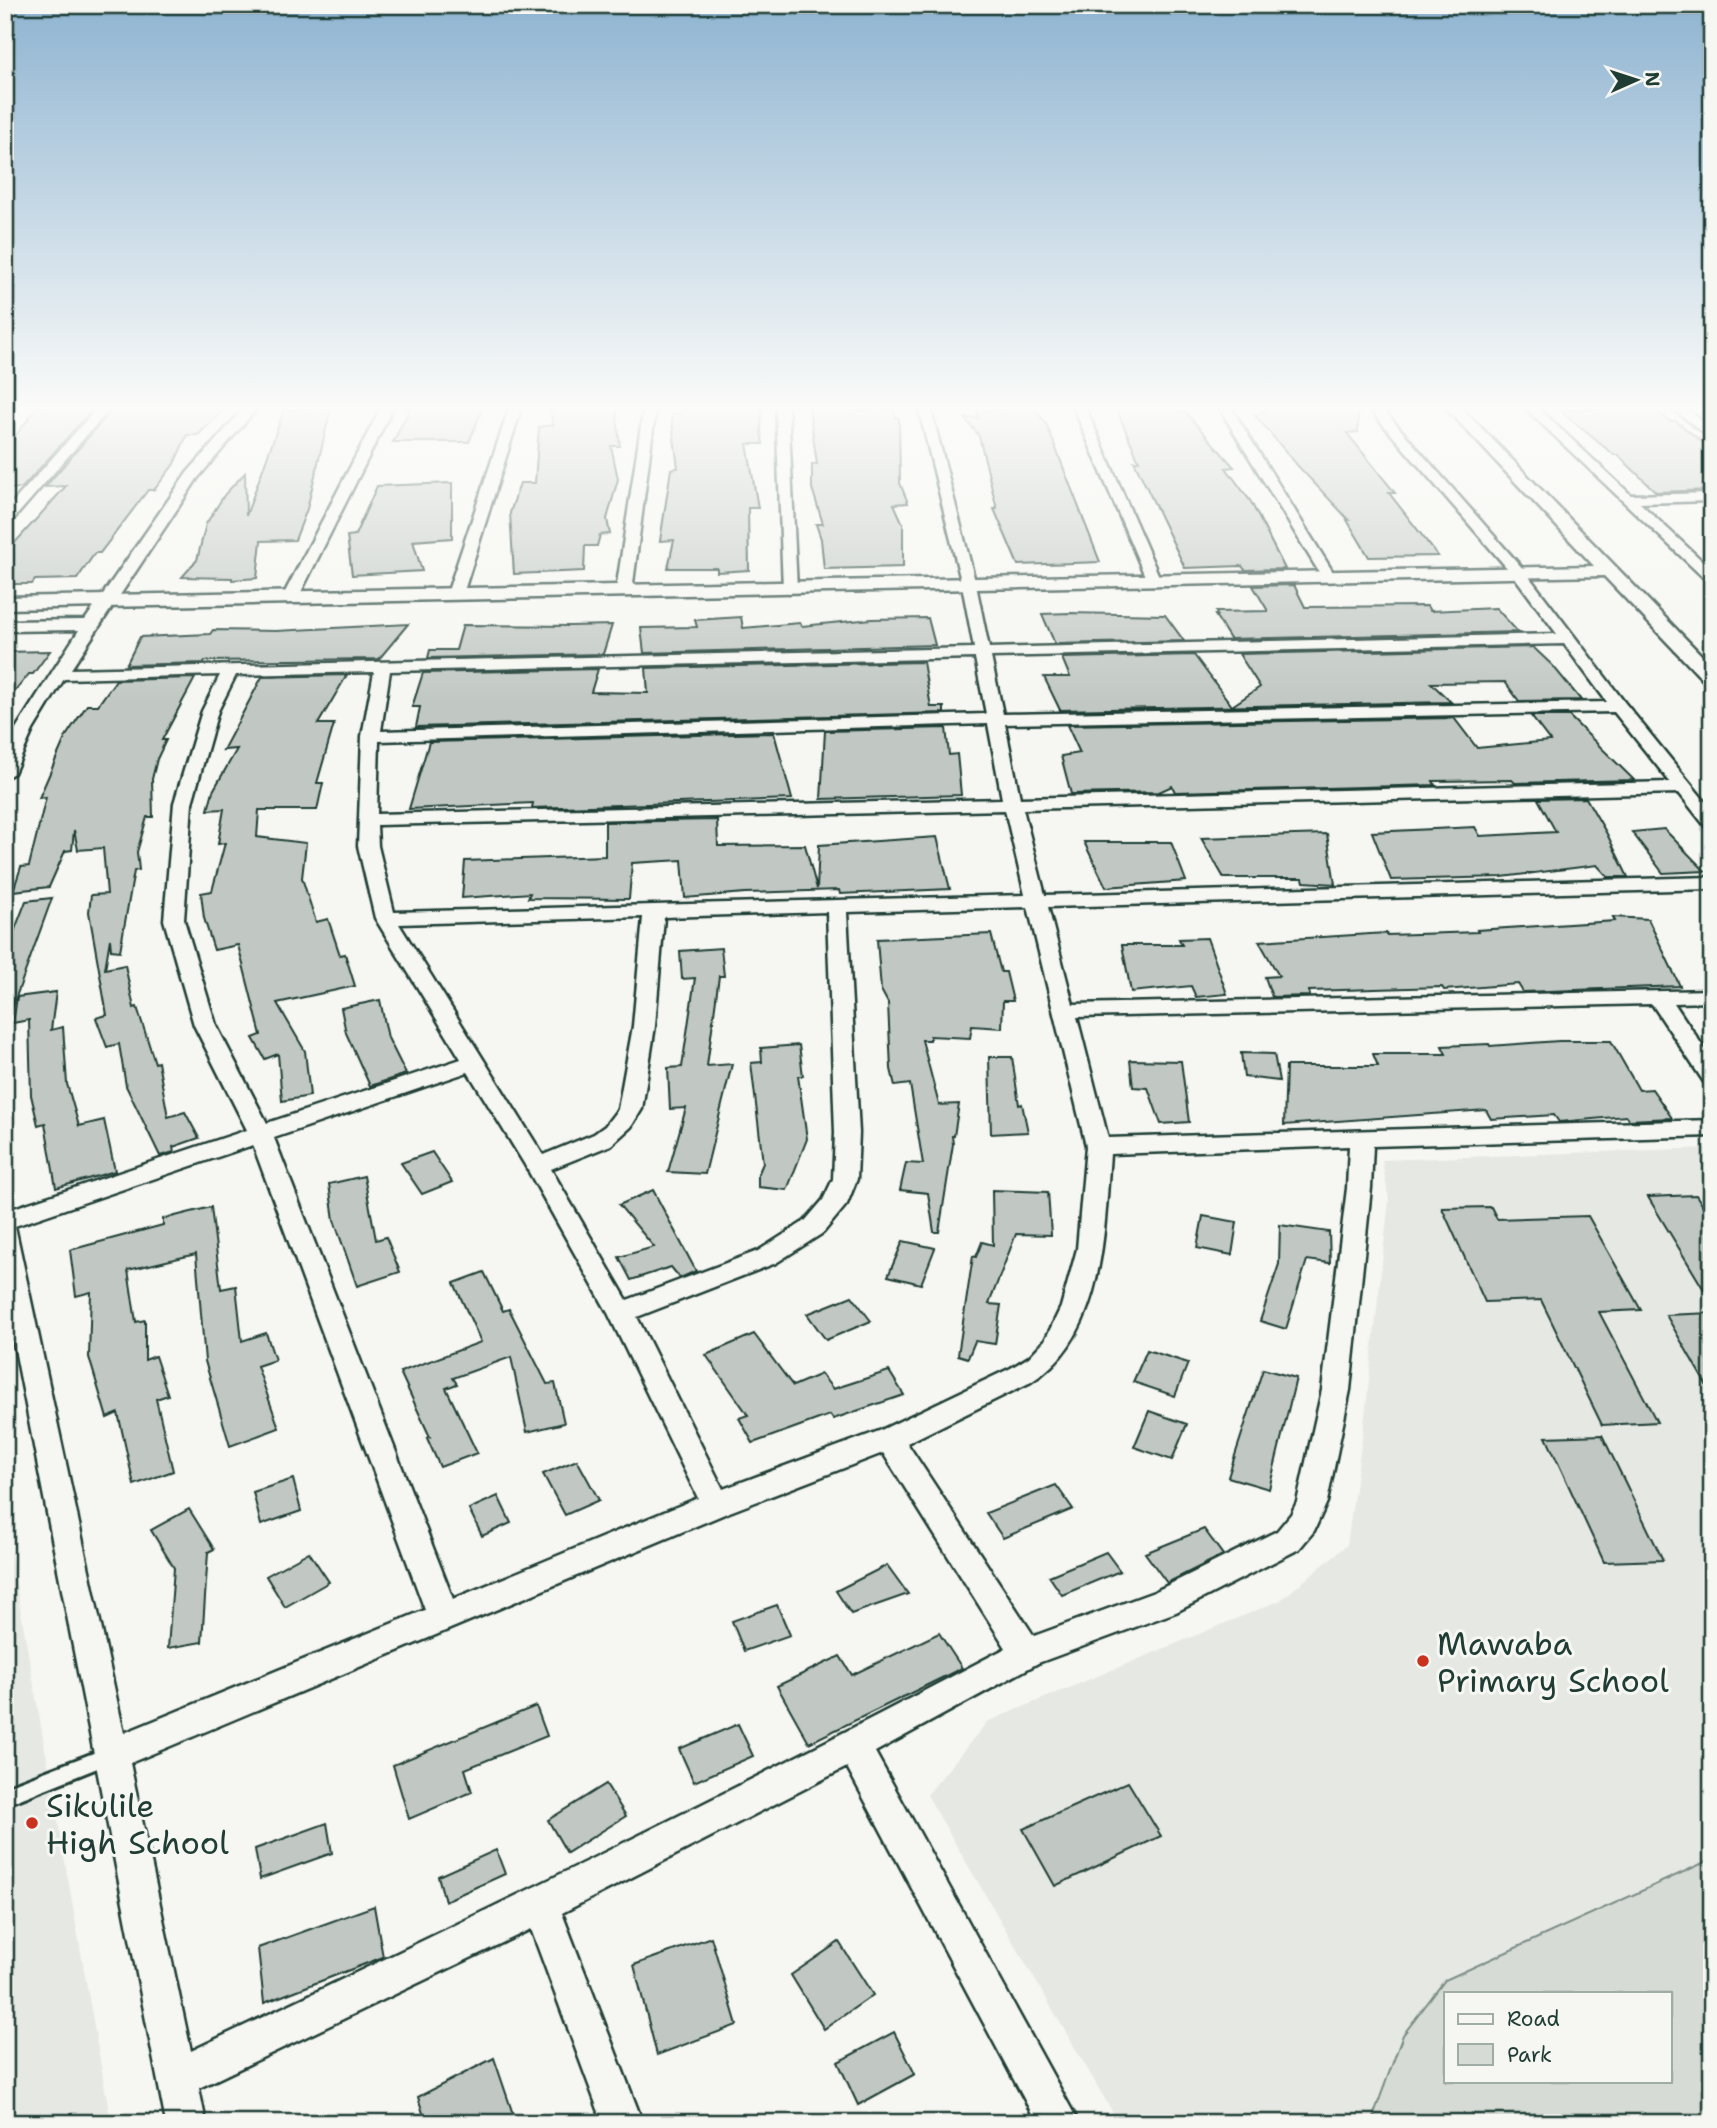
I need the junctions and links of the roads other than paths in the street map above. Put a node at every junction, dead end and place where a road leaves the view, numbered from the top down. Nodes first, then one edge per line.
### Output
1 (18, 505) edge
2 (171, 505) edge
3 (338, 505) edge
4 (484, 505) edge
5 (636, 505) edge
6 (786, 505) edge
7 (949, 505) edge
8 (1122, 505) edge
9 (1285, 505) edge
10 (1459, 505) edge
11 (1544, 505) edge
12 (1635, 505) edge
13 (5, 520) edge
14 (1606, 571) junction
15 (1519, 573) junction
16 (1709, 573) edge
17 (1329, 577) junction
18 (1154, 580) junction
19 (969, 585) junction
20 (790, 589) junction
21 (624, 591) junction
22 (455, 594) junction
23 (291, 596) junction
24 (108, 600) junction
25 (5, 603) edge
26 (90, 625) junction
27 (5, 626) edge
28 (1567, 639) junction
29 (983, 651) junction
30 (383, 665) junction
31 (230, 669) junction
32 (60, 674) junction
33 (1712, 678) edge
34 (1619, 707) junction
35 (994, 719) junction
36 (371, 736) junction
37 (5, 773) edge
38 (1683, 787) junction
39 (1012, 802) junction
40 (367, 820) junction
41 (1712, 822) edge
42 (1712, 883) edge
43 (1037, 902) junction
44 (837, 905) junction
45 (654, 909) junction
46 (385, 918) junction
47 (1712, 996) edge
48 (1659, 998) junction
49 (1066, 1011) junction
50 (475, 1062) junction
51 (1712, 1077) edge
52 (1712, 1128) edge
53 (260, 1132) junction
54 (1361, 1140) junction
55 (1098, 1146) junction
56 (537, 1165) junction
57 (5, 1220) edge
58 (5, 1231) edge
59 (621, 1313) junction
60 (890, 1439) junction
61 (716, 1504) junction
62 (444, 1617) junction
63 (1027, 1653) junction
64 (854, 1746) junction
65 (112, 1754) junction
66 (5, 1796) edge
67 (541, 1905) junction
68 (177, 2078) junction
69 (186, 2123) edge
70 (623, 2123) edge
71 (1059, 2123) edge

1 - 13 street
2 - 24 street
3 - 23 street
4 - 22 street
5 - 21 street
6 - 20 street
7 - 19 street
8 - 18 street
9 - 17 street
10 - 15 street
11 - 14 street
12 - 16 street
14 - 15 street
14 - 33 street
15 - 17 street
15 - 28 street
17 - 18 street
18 - 19 street
19 - 20 street
19 - 29 street
20 - 21 street
21 - 22 street
22 - 23 street
23 - 24 street
24 - 25 street
24 - 26 street
26 - 27 street
26 - 32 street
28 - 29 street
28 - 34 street
29 - 30 street
29 - 35 street
30 - 31 street
30 - 36 street
31 - 32 street
31 - 53 street
32 - 37 street
34 - 35 street
34 - 38 street
35 - 36 street
35 - 39 street
36 - 40 street
38 - 39 street
38 - 41 street
39 - 40 street
39 - 43 street
40 - 46 street
42 - 43 street
43 - 44 street
43 - 49 street
44 - 45 street
44 - 59 street
45 - 46 street
45 - 56 street
46 - 50 street
47 - 48 street
48 - 49 street
48 - 51 street
49 - 55 street
50 - 53 street
50 - 56 street
52 - 54 street
53 - 57 street
53 - 62 street
54 - 55 street
54 - 63 street
55 - 60 street
56 - 59 street
58 - 65 street
59 - 61 street
60 - 61 street
60 - 63 street
61 - 62 street
62 - 65 street
63 - 64 street
64 - 67 street
64 - 71 street
65 - 66 lane
65 - 68 street
67 - 68 street
67 - 70 street
68 - 69 street

